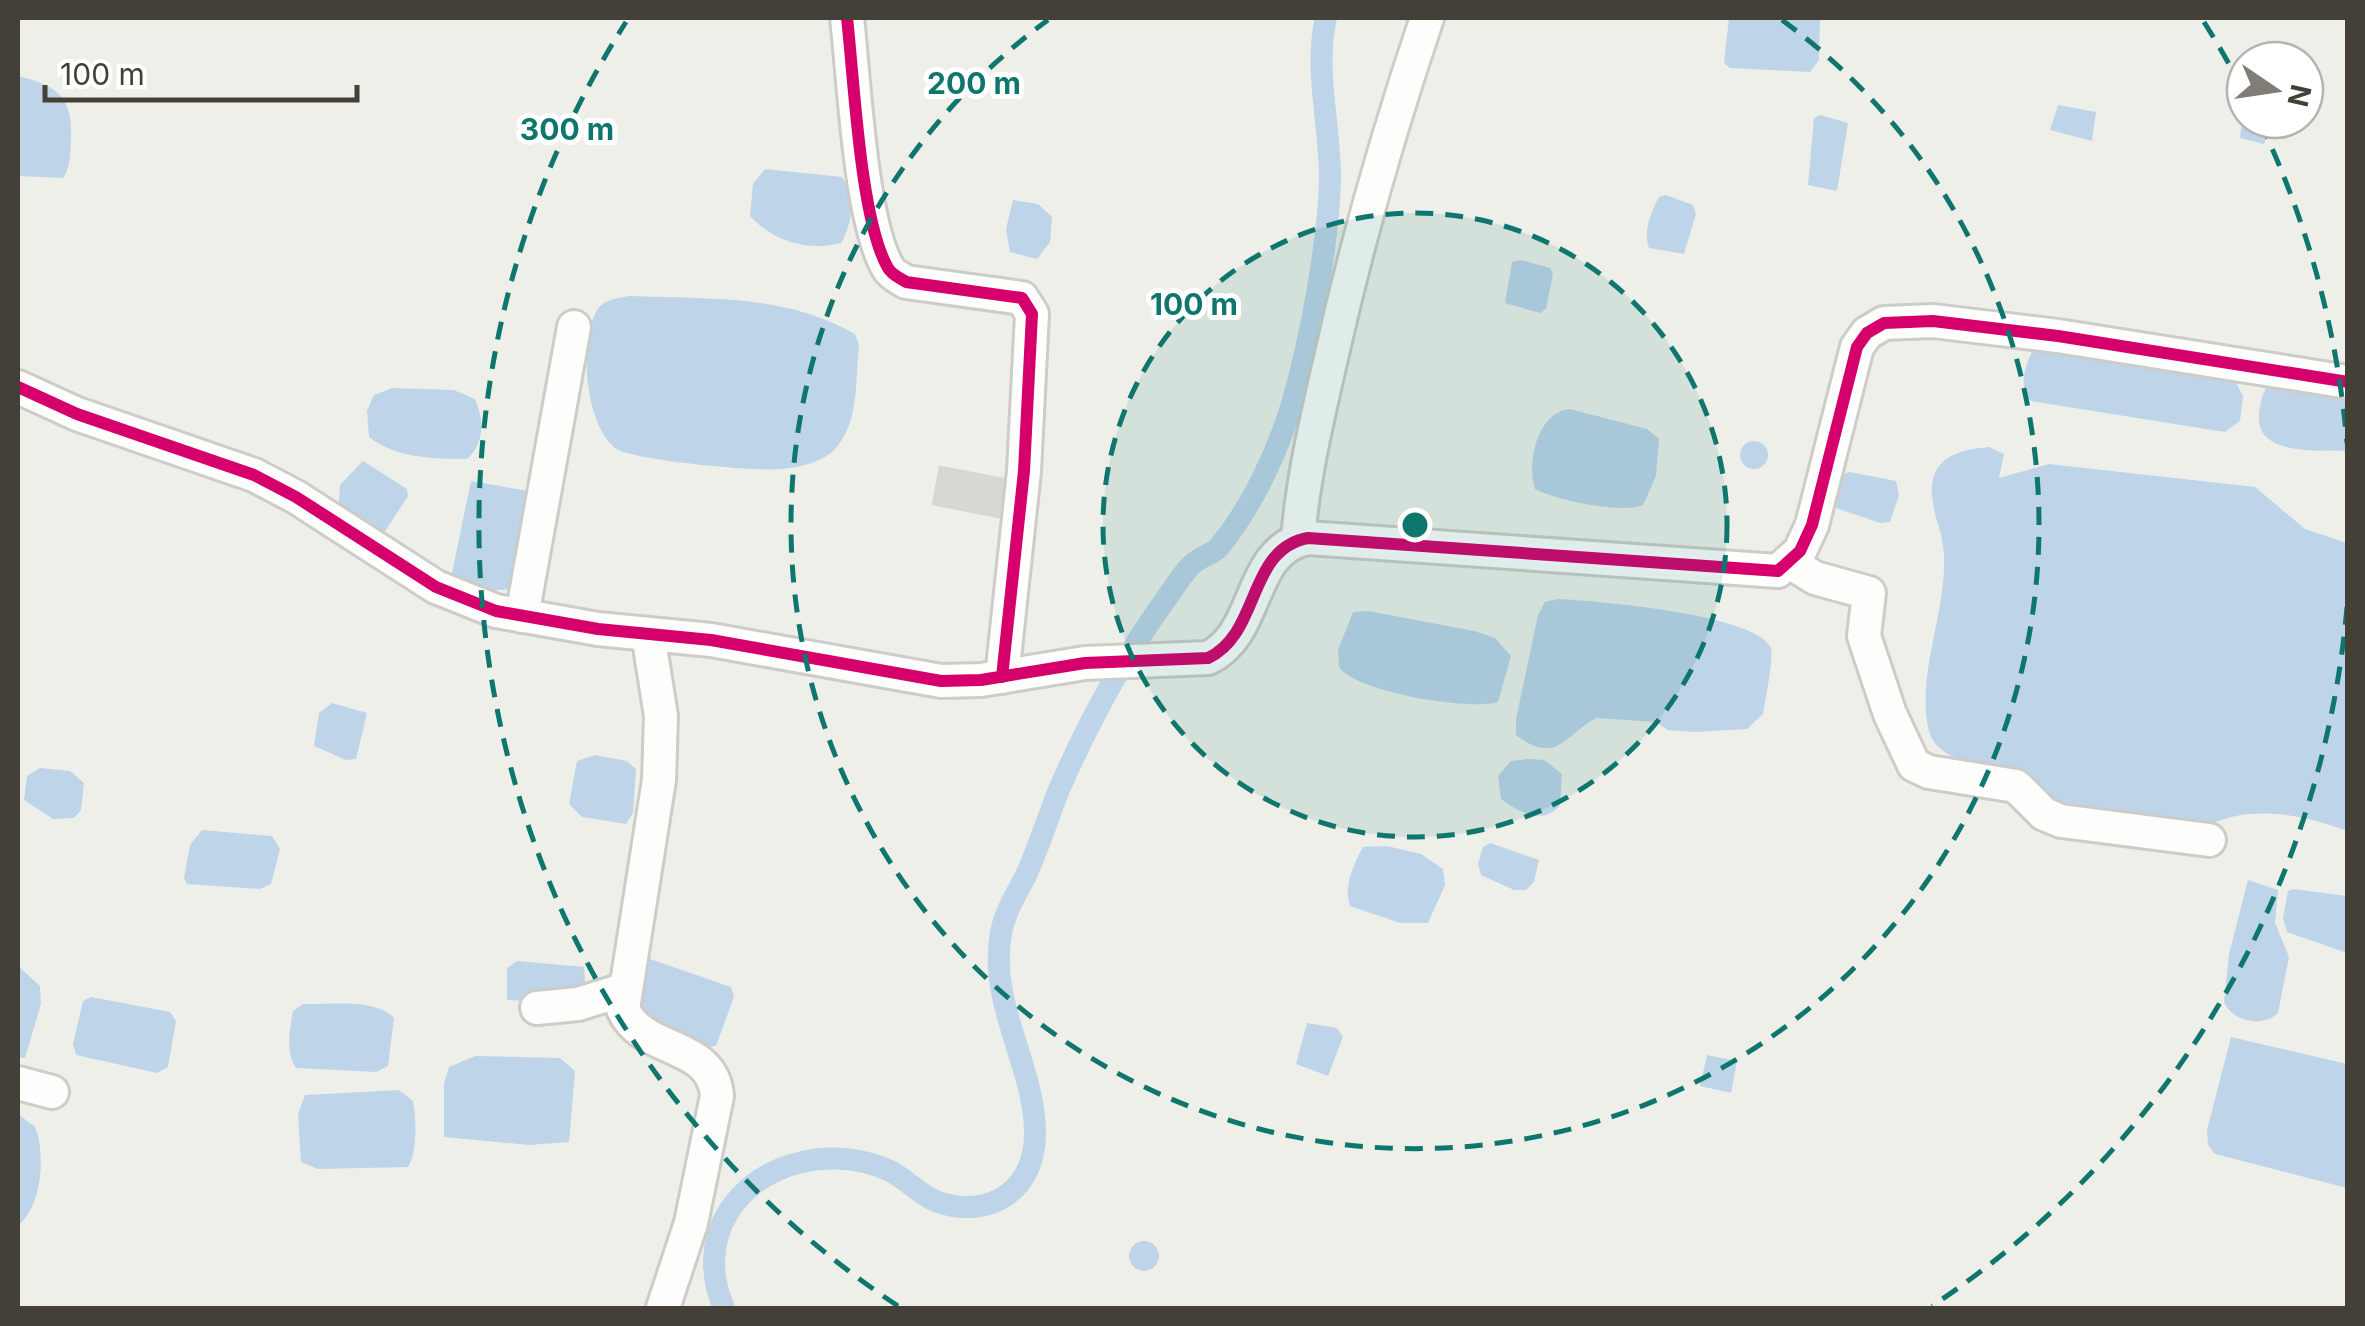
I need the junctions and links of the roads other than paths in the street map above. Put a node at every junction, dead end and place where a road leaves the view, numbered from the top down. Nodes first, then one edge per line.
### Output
1 (847, 18) edge
2 (1427, 18) edge
3 (574, 328) dead end
4 (2348, 382) edge
5 (18, 388) edge
6 (1298, 540) junction
7 (1792, 563) junction
8 (522, 616) junction
9 (648, 634) junction
10 (1002, 677) junction
11 (2209, 840) dead end
12 (623, 990) junction
13 (537, 1008) dead end
14 (18, 1083) edge
15 (52, 1092) dead end
16 (663, 1308) edge

1 - 10 street
2 - 6 street
3 - 8 street
4 - 7 street
5 - 8 street
6 - 7 street
6 - 10 street
7 - 11 street
8 - 9 street
9 - 10 street
9 - 12 street
12 - 13 street
12 - 16 street
14 - 15 street

